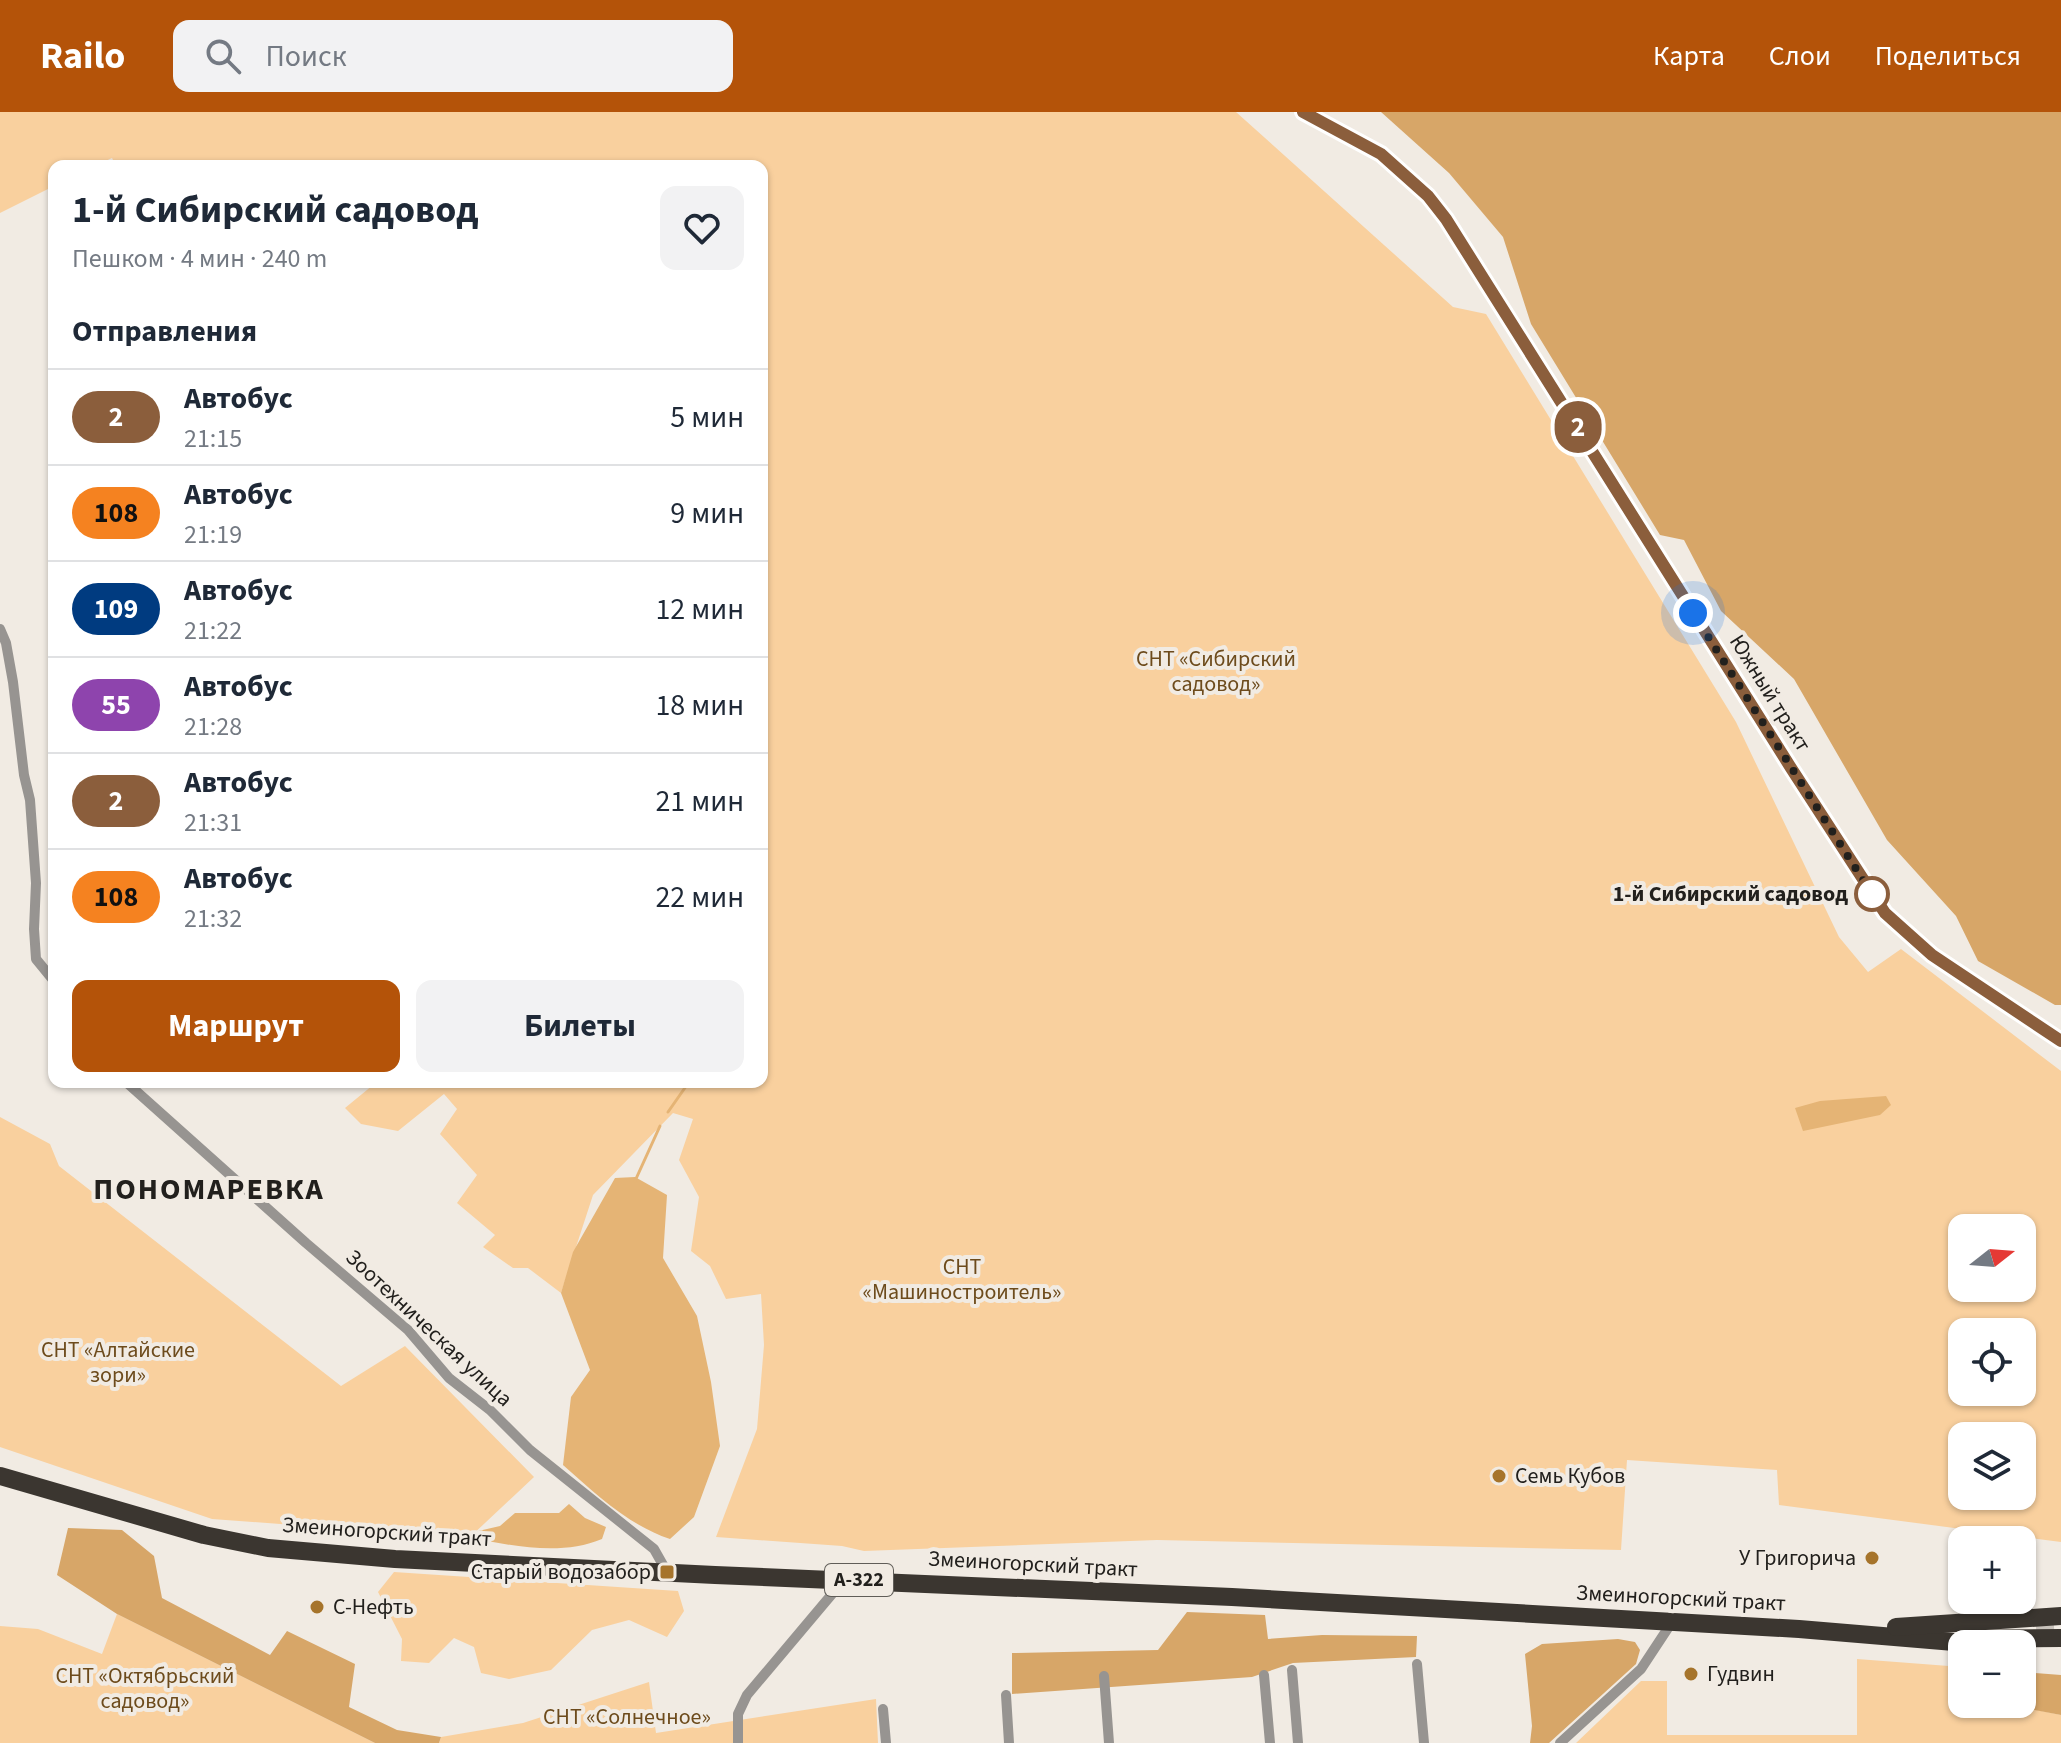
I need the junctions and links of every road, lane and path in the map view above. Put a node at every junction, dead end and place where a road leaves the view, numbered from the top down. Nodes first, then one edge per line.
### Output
1 (1303, 112) edge
2 (0, 629) edge
3 (48, 974) edge
4 (2061, 1041) edge
5 (133, 1088) edge
6 (0, 1476) edge
7 (667, 1572) junction
8 (845, 1580) junction
9 (2061, 1616) edge
10 (1672, 1622) junction
11 (1901, 1626) junction
12 (2036, 1627) tunnel mouth
13 (1840, 1632) junction
14 (2061, 1638) edge
15 (1939, 1639) junction
16 (1948, 1640) edge
17 (2036, 1648) edge
18 (2061, 1649) edge
19 (1417, 1664) dead end
20 (1292, 1670) dead end
21 (1264, 1675) dead end
22 (1104, 1676) dead end
23 (1006, 1695) dead end
24 (883, 1709) dead end
25 (738, 1743) edge
26 (886, 1743) edge
27 (1009, 1743) edge
28 (1109, 1743) edge
29 (1270, 1743) edge
30 (1298, 1743) edge
31 (1424, 1743) edge
32 (1560, 1743) edge

1 - 4 main road, Южный тракт
2 - 3 street
5 - 7 street, Зоотехническая улица
6 - 7 highway, Змеиногорский тракт / А-322
7 - 8 highway, Змеиногорский тракт / А-322
8 - 10 highway, Змеиногорский тракт / А-322
8 - 25 street
9 - 11 highway
10 - 13 highway, Змеиногорский тракт / А-322
10 - 32 street
11 - 12 highway
11 - 13 highway
13 - 15 highway, Змеиногорский тракт / А-322
14 - 15 highway
15 - 16 highway, Змеиногорский тракт / А-322
17 - 18 highway
19 - 31 street
20 - 30 street
21 - 29 street
22 - 28 street
23 - 27 street
24 - 26 street

